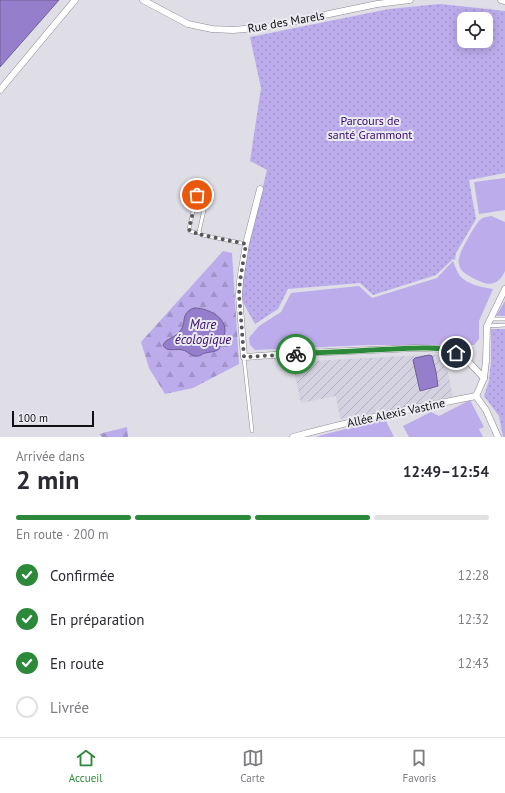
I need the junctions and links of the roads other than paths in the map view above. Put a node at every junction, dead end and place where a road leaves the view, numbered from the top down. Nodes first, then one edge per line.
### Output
1 (75, 0) edge
2 (143, 0) edge
3 (410, 0) edge
4 (501, 0) edge
5 (505, 1) edge
6 (0, 90) edge
7 (260, 189) dead end
8 (199, 232) junction
9 (246, 244) junction
10 (505, 289) edge
11 (489, 319) junction
12 (505, 319) edge
13 (505, 325) edge
14 (487, 326) junction
15 (244, 357) junction
16 (484, 378) junction
17 (476, 396) junction
18 (252, 431) dead end
19 (293, 437) edge
20 (498, 437) edge

1 - 6 street
2 - 3 street, Rue des Marels
4 - 5 street
7 - 9 street
8 - 8 lane
8 - 9 lane
9 - 15 street
10 - 11 street
11 - 12 lane
11 - 14 street
13 - 14 lane
14 - 16 street
15 - 16 street
15 - 18 lane
16 - 17 street
17 - 19 street, Allée Alexis Vastine
17 - 20 street

